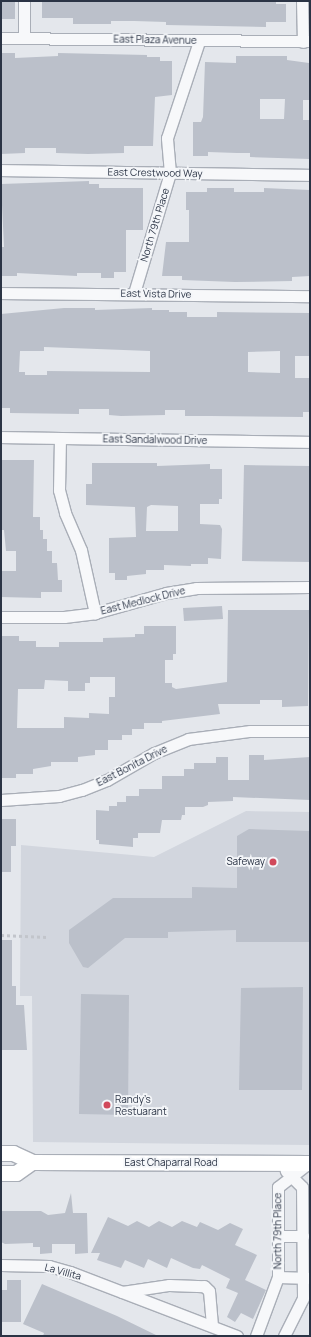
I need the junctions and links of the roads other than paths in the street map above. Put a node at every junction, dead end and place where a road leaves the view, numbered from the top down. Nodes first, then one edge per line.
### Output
1 (24, 1) edge
2 (302, 1) edge
3 (1, 38) edge
4 (24, 38) junction
5 (200, 41) junction
6 (307, 41) edge
7 (1, 170) edge
8 (170, 173) junction
9 (310, 175) edge
10 (1, 293) edge
11 (134, 293) junction
12 (310, 296) edge
13 (1, 437) edge
14 (60, 438) junction
15 (310, 442) edge
16 (310, 587) edge
17 (96, 614) junction
18 (1, 617) edge
19 (310, 731) edge
20 (1, 800) edge
21 (1, 1153) edge
22 (32, 1162) junction
23 (278, 1162) junction
24 (310, 1163) edge
25 (1, 1173) edge
26 (291, 1176) junction
27 (278, 1236) junction
28 (302, 1236) junction
29 (1, 1265) edge
30 (278, 1277) junction
31 (306, 1278) edge
32 (122, 1292) junction
33 (212, 1326) junction
34 (237, 1336) edge
35 (256, 1336) edge
36 (284, 1336) edge

1 - 4 street
2 - 6 street
3 - 4 street, East Plaza Avenue
4 - 5 street, East Plaza Avenue
5 - 6 street, East Plaza Avenue
5 - 8 street, North 79th Place
7 - 8 street, East Crestwood Way
8 - 9 street, East Crestwood Way
8 - 11 street, North 79th Place
10 - 11 street, East Vista Drive
11 - 12 street, East Vista Drive
13 - 14 street, East Sandalwood Drive
14 - 15 street, East Sandalwood Drive
14 - 17 street
16 - 17 street, East Medlock Drive
17 - 18 street, East Medlock Drive
19 - 20 street, East Bonita Drive
21 - 22 main road, East Chaparral Road
22 - 23 main road, East Chaparral Road
22 - 25 main road
23 - 24 main road, East Chaparral Road
23 - 26 street
24 - 26 street, North 79th Place
26 - 27 street, North 79th Place
26 - 28 street
27 - 28 street
27 - 30 street, North 79th Place
28 - 31 street
29 - 32 street, La Villita
30 - 31 street
30 - 35 street, North 79th Place
31 - 36 street
32 - 33 street, La Villita
32 - 33 street, La Villita
33 - 34 street, La Villita

